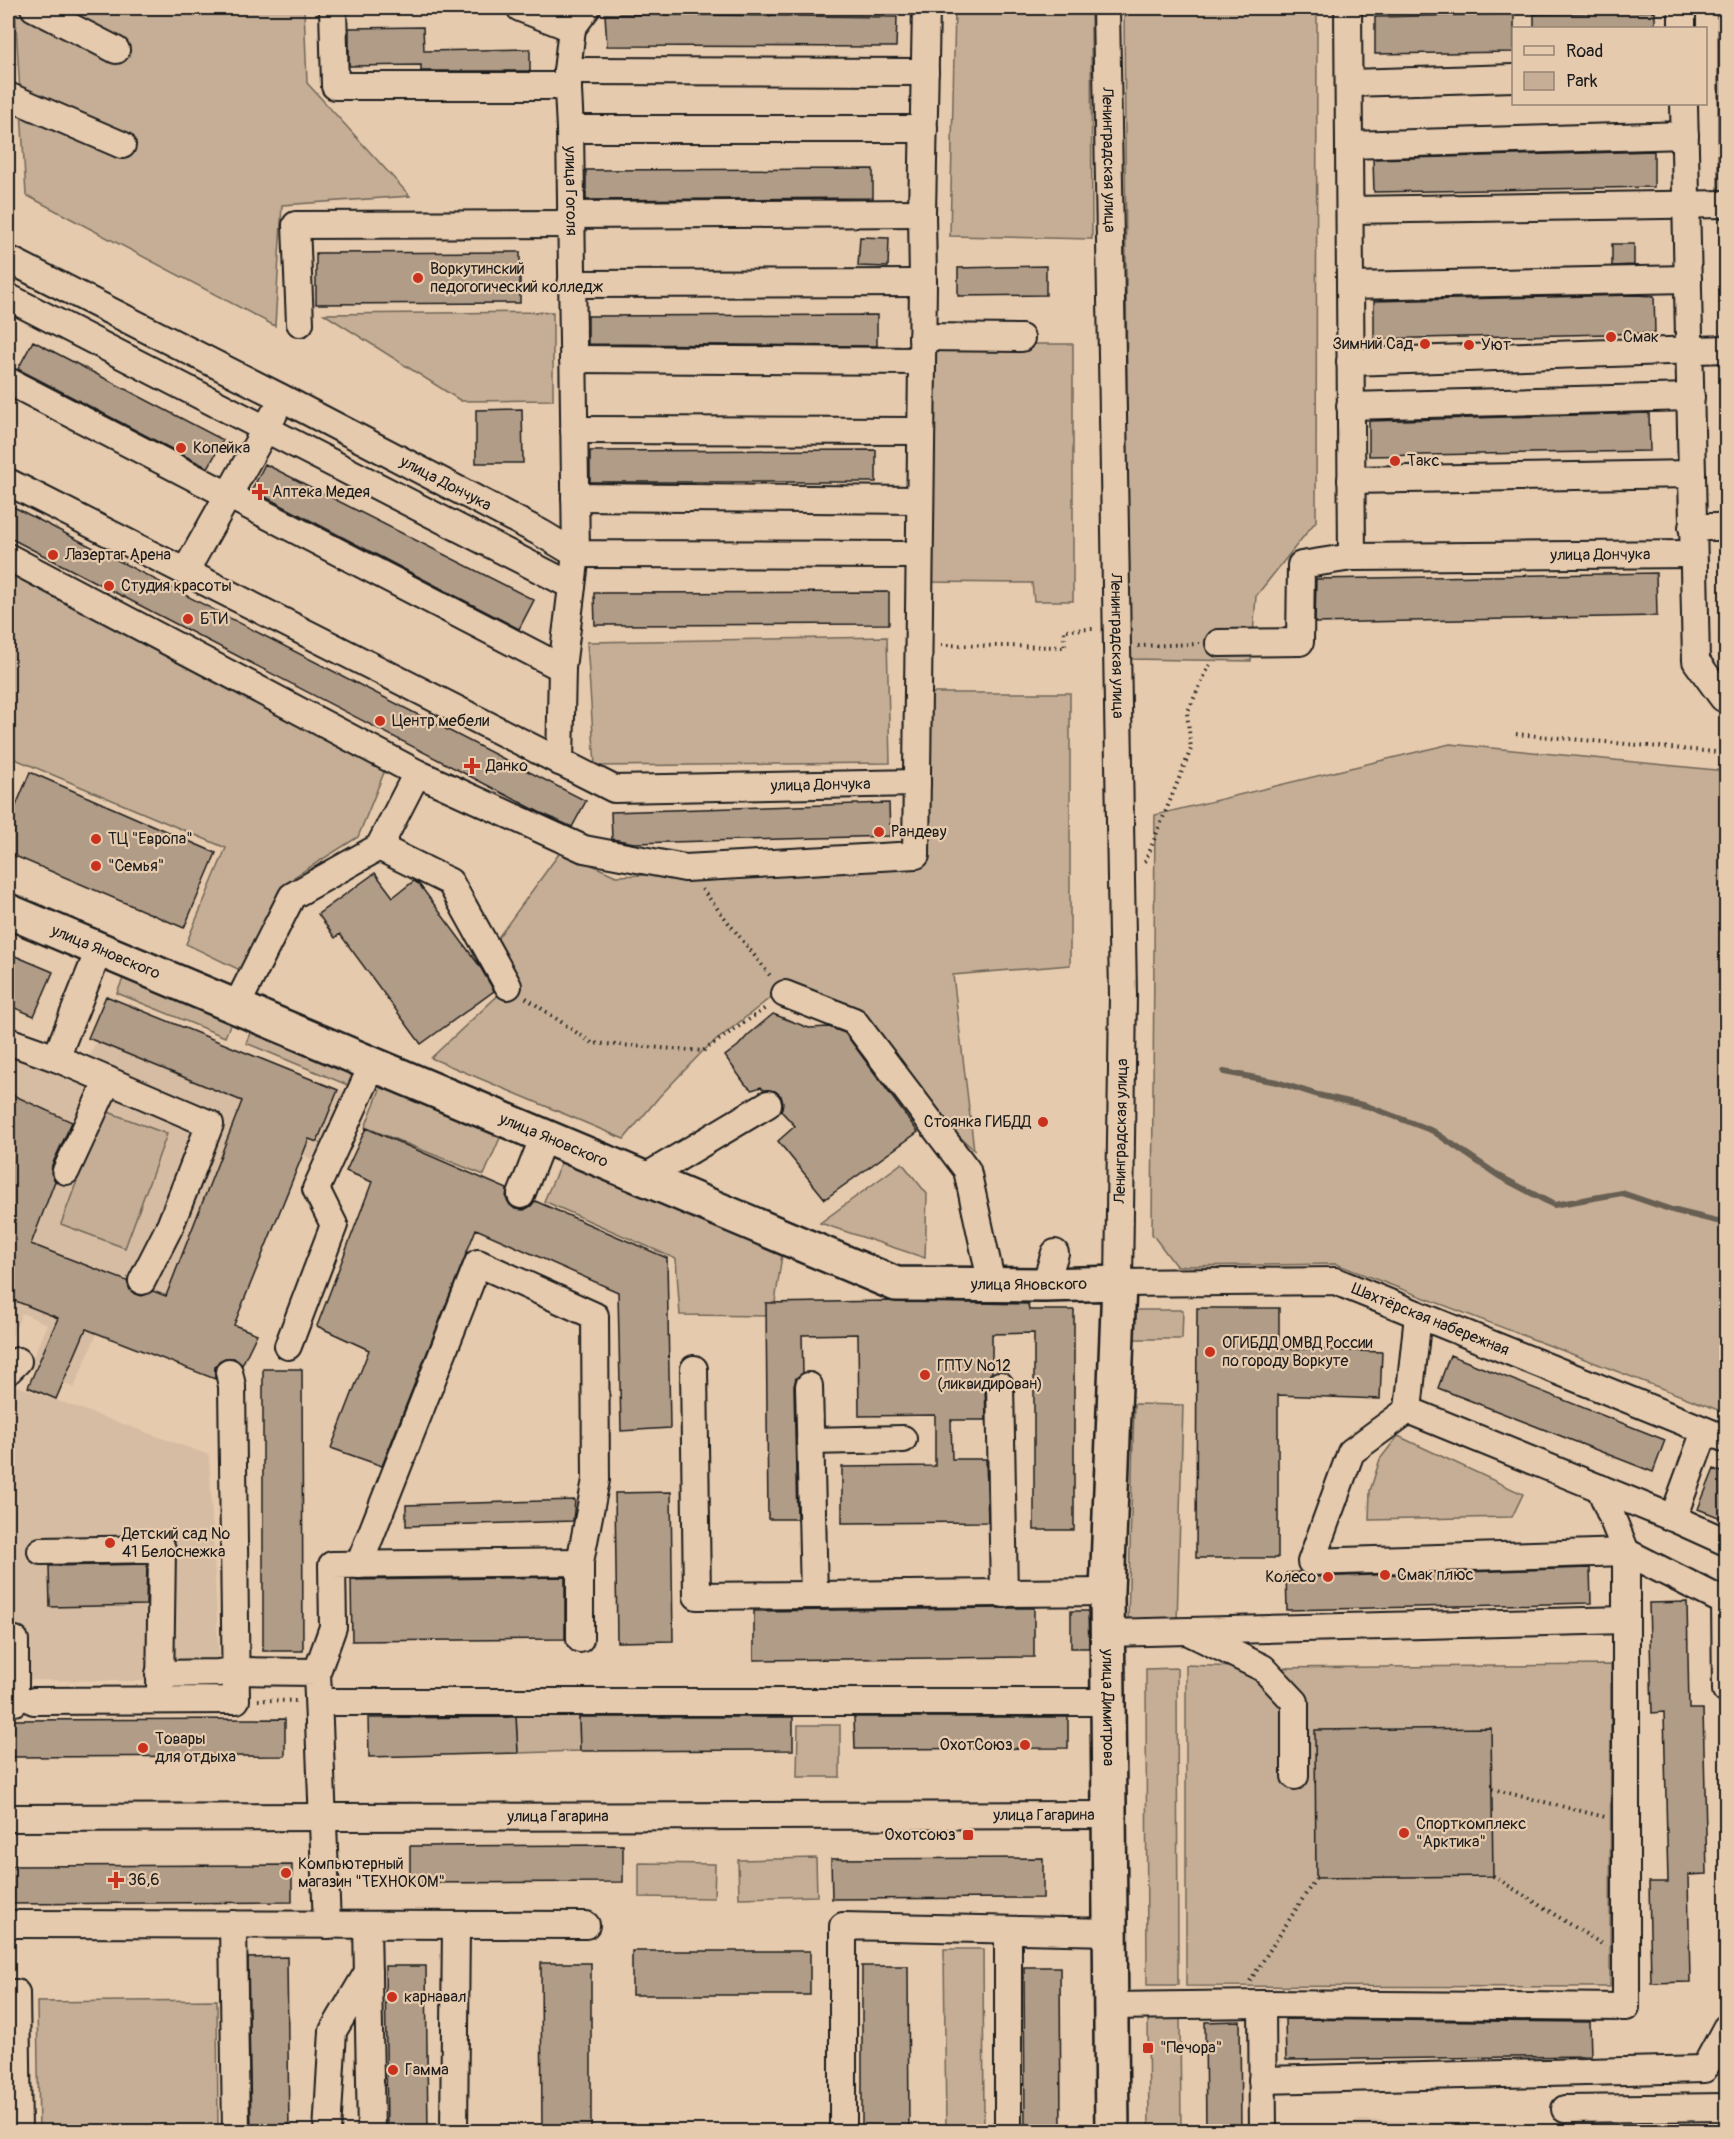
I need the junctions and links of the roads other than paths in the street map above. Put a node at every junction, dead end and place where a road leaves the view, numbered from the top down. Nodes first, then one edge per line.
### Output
1 (34, 8) edge
2 (333, 8) edge
3 (520, 8) edge
4 (587, 8) edge
5 (926, 8) edge
6 (1106, 8) edge
7 (1348, 8) edge
8 (1682, 8) edge
9 (1682, 27) edge
10 (572, 28) junction
11 (116, 50) dead end
12 (925, 72) junction
13 (1512, 78) edge
14 (568, 79) junction
15 (1350, 83) junction
16 (8, 96) edge
17 (1684, 105) edge
18 (570, 129) junction
19 (924, 129) junction
20 (1685, 135) junction
21 (122, 145) dead end
22 (1349, 145) junction
23 (1726, 204) edge
24 (1686, 206) junction
25 (1350, 210) junction
26 (922, 213) junction
27 (570, 220) junction
28 (8, 259) edge
29 (1688, 279) junction
30 (923, 283) junction
31 (571, 284) junction
32 (1350, 286) junction
33 (8, 297) edge
34 (300, 323) dead end
35 (1021, 338) dead end
36 (922, 349) junction
37 (1726, 349) edge
38 (1689, 350) junction
39 (573, 359) junction
40 (1350, 362) junction
41 (8, 381) edge
42 (1690, 397) junction
43 (282, 398) junction
44 (1350, 406) junction
45 (266, 428) junction
46 (574, 430) junction
47 (921, 431) junction
48 (1692, 474) junction
49 (1351, 480) junction
50 (8, 482) edge
51 (229, 496) junction
52 (575, 497) junction
53 (920, 500) junction
54 (1692, 527) junction
55 (1726, 527) edge
56 (576, 554) junction
57 (1692, 554) junction
58 (919, 555) junction
59 (8, 557) edge
60 (1352, 557) junction
61 (185, 572) junction
62 (572, 586) junction
63 (1219, 643) road end
64 (562, 668) junction
65 (1726, 698) edge
66 (560, 762) junction
67 (417, 773) junction
68 (917, 783) junction
69 (379, 847) junction
70 (8, 911) edge
71 (99, 950) junction
72 (508, 986) road end
73 (785, 994) road end
74 (236, 1007) junction
75 (8, 1041) edge
76 (56, 1058) junction
77 (373, 1065) junction
78 (108, 1080) junction
79 (768, 1104) dead end
80 (544, 1136) junction
81 (66, 1171) dead end
82 (644, 1178) junction
83 (521, 1195) dead end
84 (1055, 1253) dead end
85 (142, 1281) dead end
86 (1119, 1283) junction
87 (992, 1285) junction
88 (1045, 1285) junction
89 (1418, 1315) junction
90 (288, 1346) dead end
91 (694, 1369) dead end
92 (229, 1372) dead end
93 (1000, 1385) dead end
94 (809, 1386) dead end
95 (1408, 1410) junction
96 (1716, 1435) edge
97 (903, 1439) dead end
98 (810, 1441) junction
99 (1600, 1488) junction
100 (1673, 1518) junction
101 (1726, 1542) edge
102 (40, 1551) dead end
103 (1626, 1552) junction
104 (580, 1562) junction
105 (359, 1565) junction
106 (1107, 1592) junction
107 (1004, 1594) junction
108 (814, 1595) junction
109 (1626, 1620) junction
110 (1188, 1631) junction
111 (1107, 1633) junction
112 (580, 1639) dead end
113 (8, 1640) edge
114 (236, 1671) junction
115 (317, 1672) junction
116 (159, 1674) junction
117 (1726, 1690) edge
118 (34, 1701) dead end
119 (1108, 1701) junction
120 (8, 1702) edge
121 (161, 1702) junction
122 (319, 1702) junction
123 (1295, 1776) dead end
124 (1109, 1815) junction
125 (324, 1817) junction
126 (8, 1818) edge
127 (8, 1924) edge
128 (233, 1924) junction
129 (327, 1925) junction
130 (367, 1925) junction
131 (456, 1925) junction
132 (586, 1925) dead end
133 (1008, 1930) junction
134 (1110, 1932) junction
135 (368, 1972) junction
136 (8, 1993) edge
137 (1262, 2004) junction
138 (1111, 2006) junction
139 (1726, 2028) edge
140 (1564, 2074) junction
141 (1262, 2080) junction
142 (1726, 2107) edge
143 (1565, 2120) edge
144 (18, 2132) edge
145 (236, 2132) edge
146 (327, 2132) edge
147 (371, 2132) edge
148 (454, 2132) edge
149 (843, 2132) edge
150 (1008, 2132) edge
151 (1112, 2132) edge
152 (1263, 2132) edge

1 - 11 street
2 - 14 street
3 - 10 street
4 - 10 street
5 - 12 street
6 - 86 street, Ленинградская улица
7 - 15 street
8 - 9 street
10 - 14 street, улица Гоголя
12 - 14 street
12 - 19 street
13 - 15 street
14 - 18 street, улица Гоголя
15 - 22 street
16 - 21 street
17 - 20 street
18 - 19 street
18 - 27 street, улица Гоголя
19 - 26 street
20 - 22 street
20 - 24 street
22 - 25 street
23 - 24 street
24 - 25 street
24 - 29 street
25 - 32 street
26 - 27 street
26 - 30 street
27 - 31 street, улица Гоголя
27 - 34 street
28 - 43 street, улица Дончука
29 - 32 street
29 - 38 street
30 - 31 street
30 - 36 street
31 - 39 street, улица Гоголя
32 - 40 street
33 - 45 street
35 - 36 street
36 - 39 street
36 - 47 street
37 - 38 street
38 - 40 street
38 - 42 street
39 - 46 street, улица Гоголя
40 - 44 street
41 - 51 street
42 - 44 street
42 - 48 street
43 - 45 street
43 - 56 street, улица Дончука
44 - 49 street
45 - 51 street
45 - 62 street
46 - 47 street
46 - 52 street, улица Гоголя
47 - 53 street
48 - 49 street
48 - 54 street
49 - 60 street
50 - 61 street, улица Дончука
51 - 61 street
51 - 64 street
52 - 53 street
52 - 56 street, улица Гоголя
53 - 58 street
54 - 55 street
54 - 57 street
56 - 58 street
56 - 62 street, улица Гоголя
57 - 60 street, улица Дончука
57 - 65 street
58 - 68 street
59 - 67 street
60 - 63 street, улица Дончука
61 - 66 street, улица Дончука
62 - 64 street, улица Гоголя
64 - 66 street, улица Гоголя
66 - 68 street, улица Дончука
67 - 68 street
67 - 69 street
69 - 72 street
69 - 74 street
70 - 71 main road, улица Яновского
71 - 74 main road, улица Яновского
71 - 76 street
73 - 87 street
74 - 77 main road, улица Яновского
75 - 76 street
76 - 78 street
77 - 80 main road, улица Яновского
77 - 90 street
78 - 81 street
78 - 85 street
79 - 82 street
80 - 82 main road, улица Яновского
80 - 83 street
82 - 87 main road, улица Яновского
84 - 88 street
86 - 88 main road, улица Яновского
86 - 89 street, Шахтёрская набережная
86 - 106 main road, улица Димитрова
87 - 88 main road, улица Яновского
89 - 95 street
89 - 96 street, Шахтёрская набережная
91 - 108 street
92 - 114 street
93 - 107 street
94 - 98 street
95 - 99 street
95 - 103 street
96 - 100 street
97 - 98 street
98 - 108 street
99 - 100 street
99 - 103 street
100 - 101 street
102 - 116 street
103 - 109 street
103 - 117 street
104 - 105 street
104 - 105 street
104 - 112 street
105 - 115 street
106 - 107 street
106 - 111 main road, улица Димитрова
107 - 108 street
109 - 110 street
109 - 137 street
110 - 111 street
110 - 123 street
111 - 119 main road, улица Димитрова
113 - 120 street
114 - 115 street
114 - 116 street
114 - 121 street
115 - 122 street
116 - 121 street
118 - 121 street
119 - 122 street
119 - 124 main road, улица Димитрова
122 - 125 street
124 - 125 street, улица Гагарина
124 - 134 main road, улица Димитрова
125 - 126 street, улица Гагарина
125 - 129 street
127 - 128 street
128 - 129 street
128 - 145 street
129 - 130 street
130 - 131 street
130 - 135 street
131 - 132 street
131 - 148 street
133 - 134 street
133 - 149 street
133 - 150 street
134 - 138 main road, улица Димитрова
135 - 146 street
135 - 147 street
136 - 144 street
137 - 138 street
137 - 141 street
138 - 151 main road, улица Димитрова
139 - 140 street
140 - 141 street
140 - 143 street
141 - 152 street
142 - 143 street

